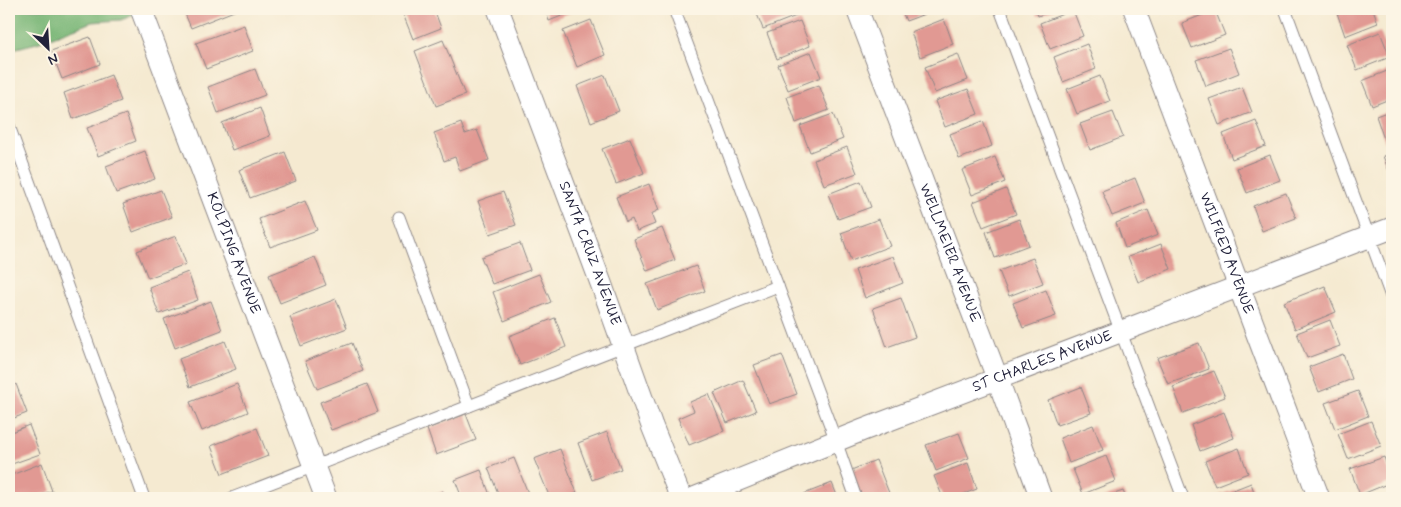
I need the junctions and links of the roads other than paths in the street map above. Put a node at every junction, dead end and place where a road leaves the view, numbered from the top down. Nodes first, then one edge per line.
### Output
1 (141, 9) edge
2 (498, 9) edge
3 (674, 9) edge
4 (857, 9) edge
5 (1000, 9) edge
6 (1134, 9) edge
7 (1285, 9) edge
8 (9, 126) edge
9 (399, 217) dead end
10 (1392, 228) edge
11 (1369, 237) junction
12 (778, 286) junction
13 (1238, 286) junction
14 (1392, 298) edge
15 (1122, 331) junction
16 (623, 346) junction
17 (998, 380) junction
18 (469, 406) junction
19 (836, 441) junction
20 (314, 466) junction
21 (144, 498) edge
22 (232, 498) edge
23 (326, 498) edge
24 (681, 498) edge
25 (694, 498) edge
26 (856, 498) edge
27 (1041, 498) edge
28 (1184, 498) edge
29 (1319, 498) edge

1 - 20 street, KOLPING AVENUE
2 - 16 street, SANTA CRUZ AVENUE
3 - 12 lane
4 - 17 street, WELLMEIER AVENUE
5 - 15 lane
6 - 13 street, WILFRED AVENUE
7 - 11 lane
8 - 21 lane
9 - 18 lane
10 - 11 street, ST CHARLES AVENUE
11 - 13 street, ST CHARLES AVENUE
11 - 14 lane
12 - 16 lane
12 - 19 lane
13 - 15 street, ST CHARLES AVENUE
13 - 29 street, WILFRED AVENUE
15 - 17 street, ST CHARLES AVENUE
15 - 28 lane
16 - 18 lane
16 - 24 street, SANTA CRUZ AVENUE
17 - 19 street, ST CHARLES AVENUE
17 - 27 street, WELLMEIER AVENUE
18 - 20 lane
19 - 25 street, ST CHARLES AVENUE
19 - 26 lane
20 - 22 lane
20 - 23 street, KOLPING AVENUE

